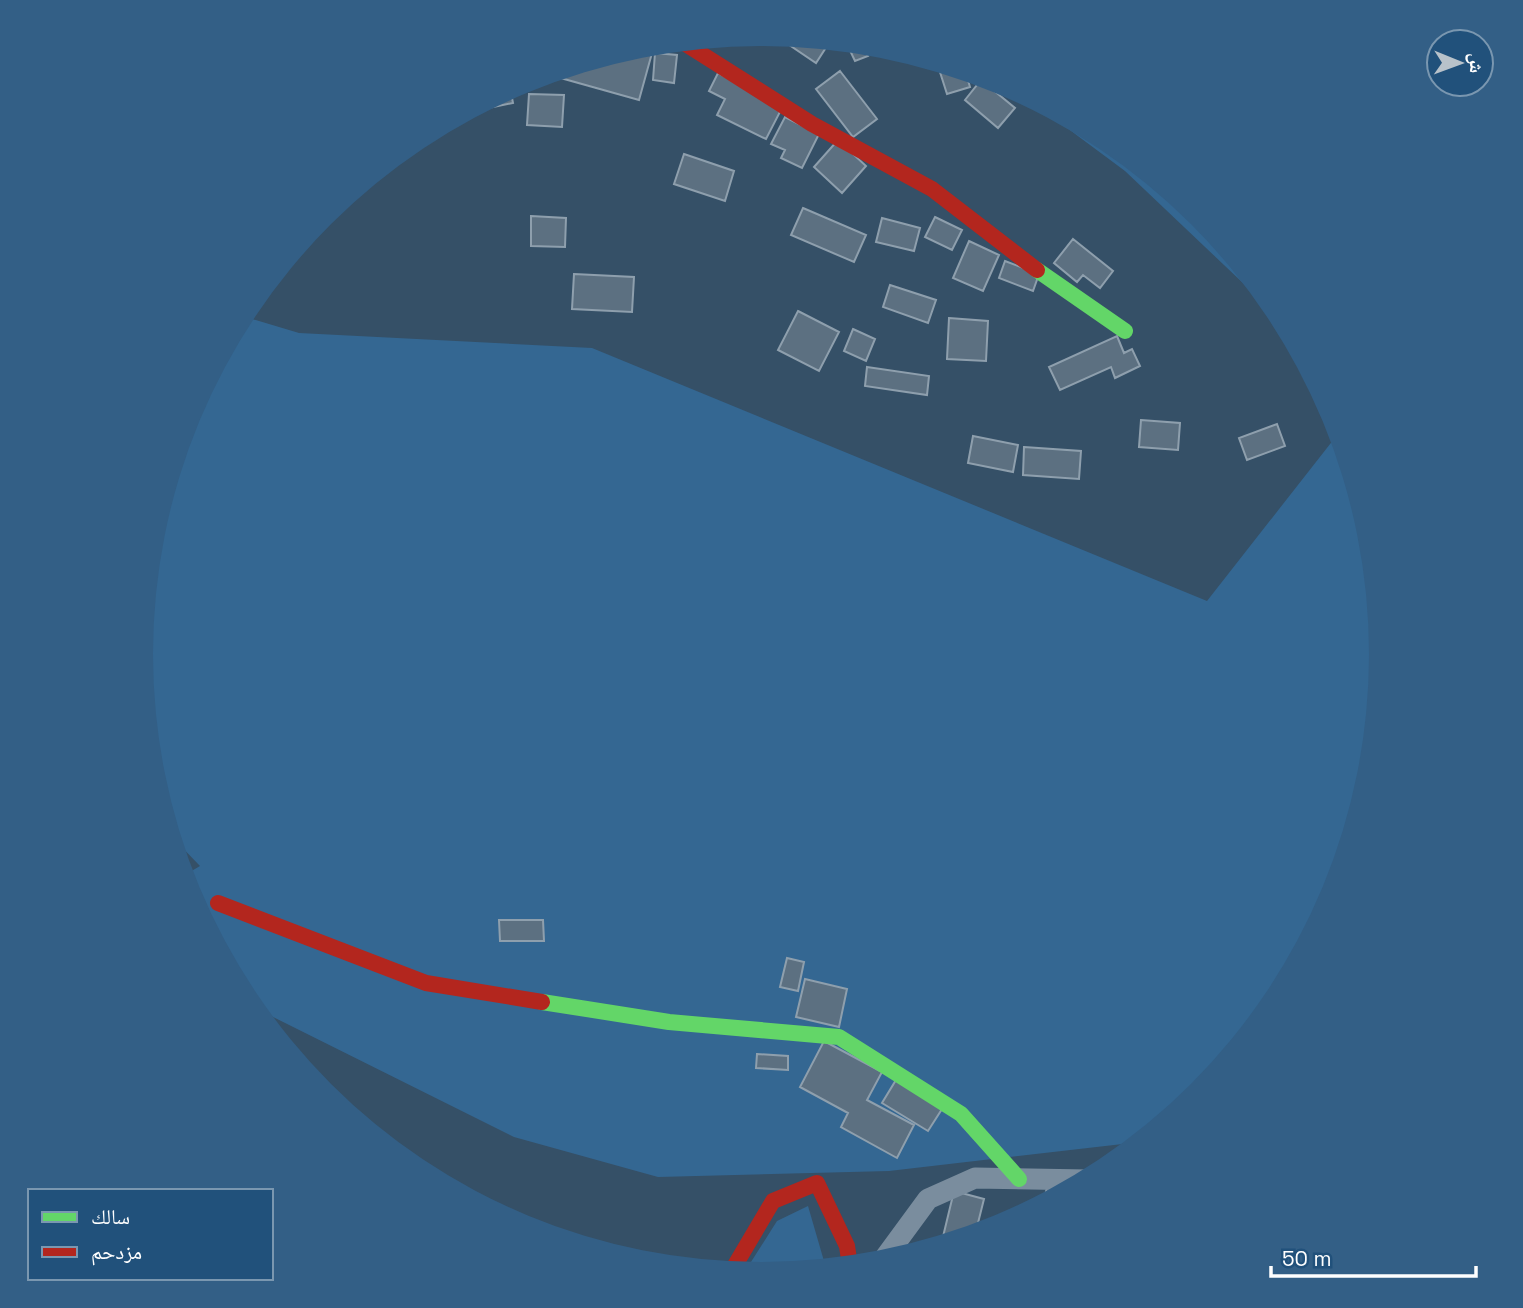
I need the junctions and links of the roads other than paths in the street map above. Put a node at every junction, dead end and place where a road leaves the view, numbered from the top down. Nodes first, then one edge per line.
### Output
1 (695, 50) edge
2 (1125, 331) dead end
3 (218, 903) dead end
4 (1019, 1179) junction
5 (1068, 1180) edge
6 (892, 1248) edge
7 (848, 1256) edge
8 (737, 1261) edge

1 - 2 street
3 - 4 street
4 - 5 street
4 - 6 street
7 - 8 street

